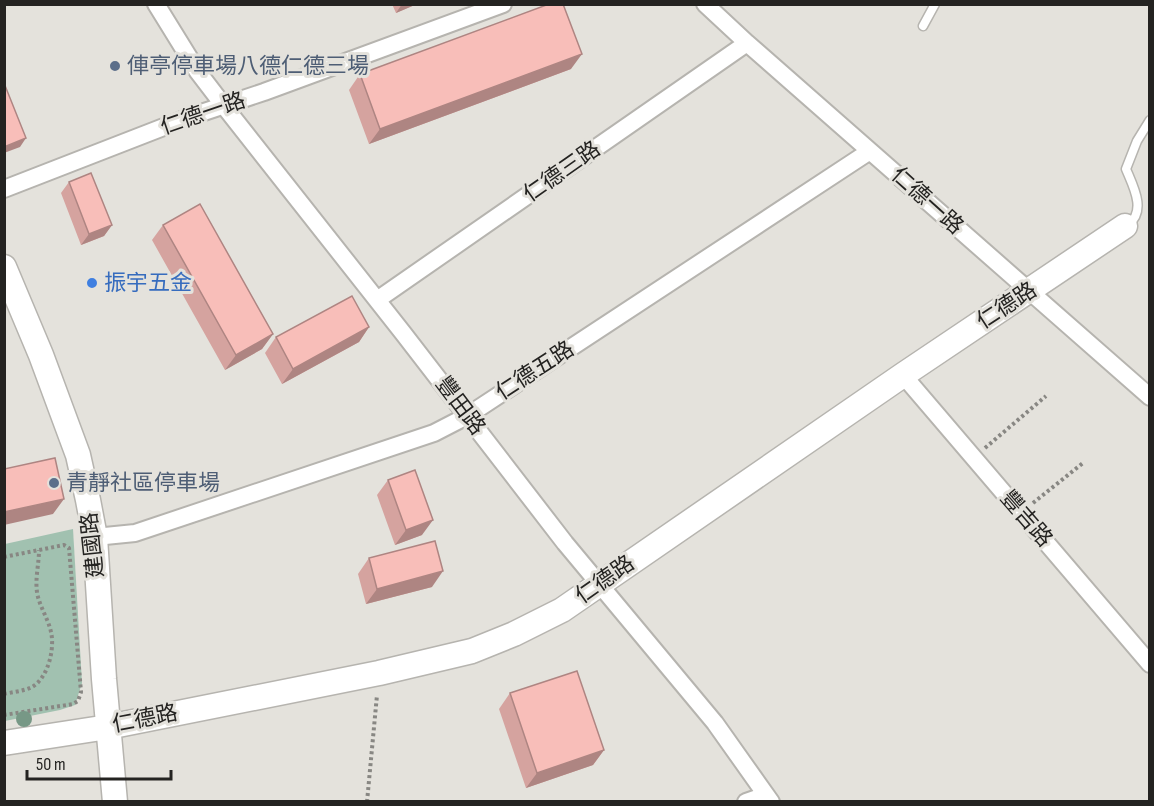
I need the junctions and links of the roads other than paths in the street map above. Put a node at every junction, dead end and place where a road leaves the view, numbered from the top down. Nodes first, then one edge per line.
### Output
1 (156, 4) edge
2 (503, 4) edge
3 (705, 4) edge
4 (935, 4) edge
5 (923, 26) dead end
6 (747, 43) junction
7 (224, 106) junction
8 (1149, 120) edge
9 (870, 151) junction
10 (4, 189) edge
11 (1125, 226) joint
12 (4, 267) edge
13 (1029, 292) junction
14 (377, 300) junction
15 (903, 375) junction
16 (1149, 397) edge
17 (467, 416) junction
18 (95, 537) junction
19 (600, 583) junction
20 (1149, 664) edge
21 (108, 727) junction
22 (4, 743) edge
23 (769, 798) edge
24 (115, 801) edge
25 (746, 801) edge

1 - 7 street, 豐田路
2 - 7 street, 仁德一路
3 - 6 street, 仁德一路
4 - 5 lane
6 - 9 street, 仁德一路
6 - 14 street, 仁德三路
7 - 10 street, 仁德一路
7 - 14 street, 豐田路
8 - 11 lane
9 - 13 street, 仁德一路
9 - 17 street, 仁德五路
11 - 13 street, 仁德路
12 - 18 street, 建國路
13 - 15 street, 仁德路
13 - 16 street, 仁德一路
14 - 17 street, 豐田路
15 - 19 street, 仁德路
15 - 20 street, 豐吉路
17 - 18 street, 仁德五路
17 - 19 street, 豐田路
18 - 21 street, 建國路
19 - 21 street, 仁德路
19 - 23 street, 豐田路
21 - 22 street, 仁德路
21 - 24 street, 建國路
23 - 25 street

